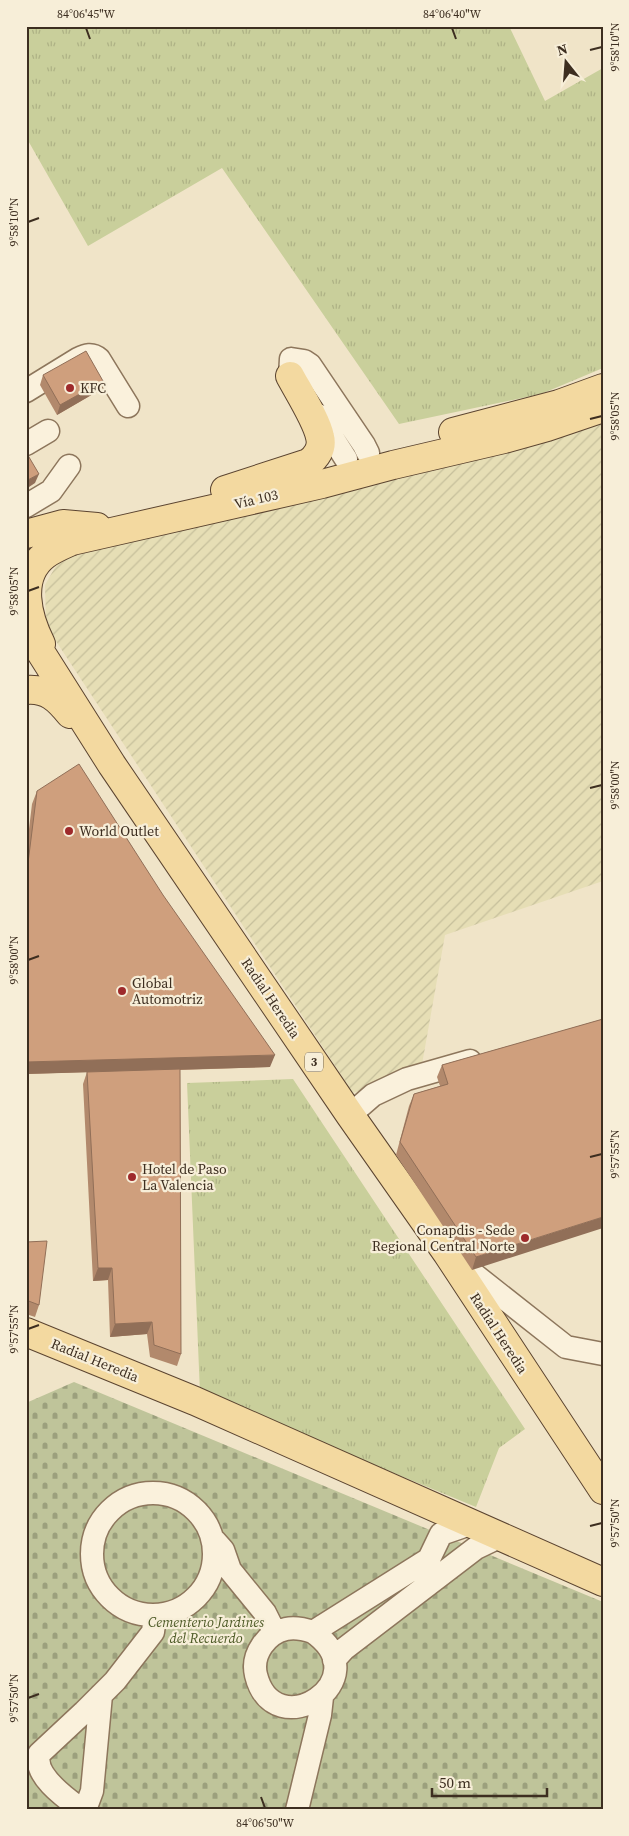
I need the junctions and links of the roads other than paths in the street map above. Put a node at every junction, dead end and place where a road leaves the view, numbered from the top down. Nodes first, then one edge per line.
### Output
1 (290, 376) joint
2 (603, 388) edge
3 (26, 391) edge
4 (603, 400) edge
5 (128, 406) dead end
6 (603, 408) edge
7 (39, 430) edge
8 (26, 444) edge
9 (358, 459) junction
10 (393, 465) junction
11 (69, 466) dead end
12 (322, 484) junction
13 (187, 502) junction
14 (26, 506) edge
15 (97, 527) junction
16 (26, 534) edge
17 (26, 550) edge
18 (26, 629) edge
19 (59, 681) junction
20 (26, 690) edge
21 (112, 765) junction
22 (491, 1055) edge
23 (350, 1115) junction
24 (447, 1253) junction
25 (26, 1332) edge
26 (603, 1354) edge
27 (206, 1406) junction
28 (601, 1481) edge
29 (473, 1523) junction
30 (500, 1536) junction
31 (213, 1538) junction
32 (603, 1565) edge
33 (436, 1566) junction
34 (603, 1582) edge
35 (155, 1615) junction
36 (313, 1632) junction
37 (276, 1633) junction
38 (334, 1660) junction
39 (101, 1695) junction
40 (322, 1697) junction
41 (32, 1759) edge
42 (84, 1810) edge
43 (297, 1810) edge

1 - 9 lane
1 - 13 main road
2 - 9 main road, Vía 103
3 - 5 lane
4 - 10 main road
6 - 10 main road, Vía 103
7 - 8 lane
9 - 10 main road
9 - 12 main road
9 - 13 main road, Vía 103
10 - 12 main road, Vía 103
11 - 14 lane
12 - 19 main road, Vía 103
13 - 15 main road, Vía 103
15 - 16 main road
15 - 17 main road, Vía 103
18 - 19 main road, Radial Heredia / 3
19 - 21 main road, Radial Heredia / 3
20 - 21 main road
21 - 23 main road, Radial Heredia / 3
22 - 23 lane
23 - 24 main road, Radial Heredia / 3
24 - 26 lane
24 - 28 main road, Radial Heredia / 3
25 - 27 main road, Radial Heredia
27 - 29 main road, Radial Heredia
27 - 32 main road
29 - 30 main road, Radial Heredia
29 - 33 lane
30 - 33 lane
30 - 34 main road, Radial Heredia
31 - 35 lane
31 - 35 lane
31 - 37 lane
33 - 36 lane
33 - 38 lane
35 - 39 lane
36 - 37 lane
36 - 38 lane
37 - 40 lane
38 - 40 lane
39 - 41 lane
39 - 42 lane
40 - 43 lane
41 - 42 lane

